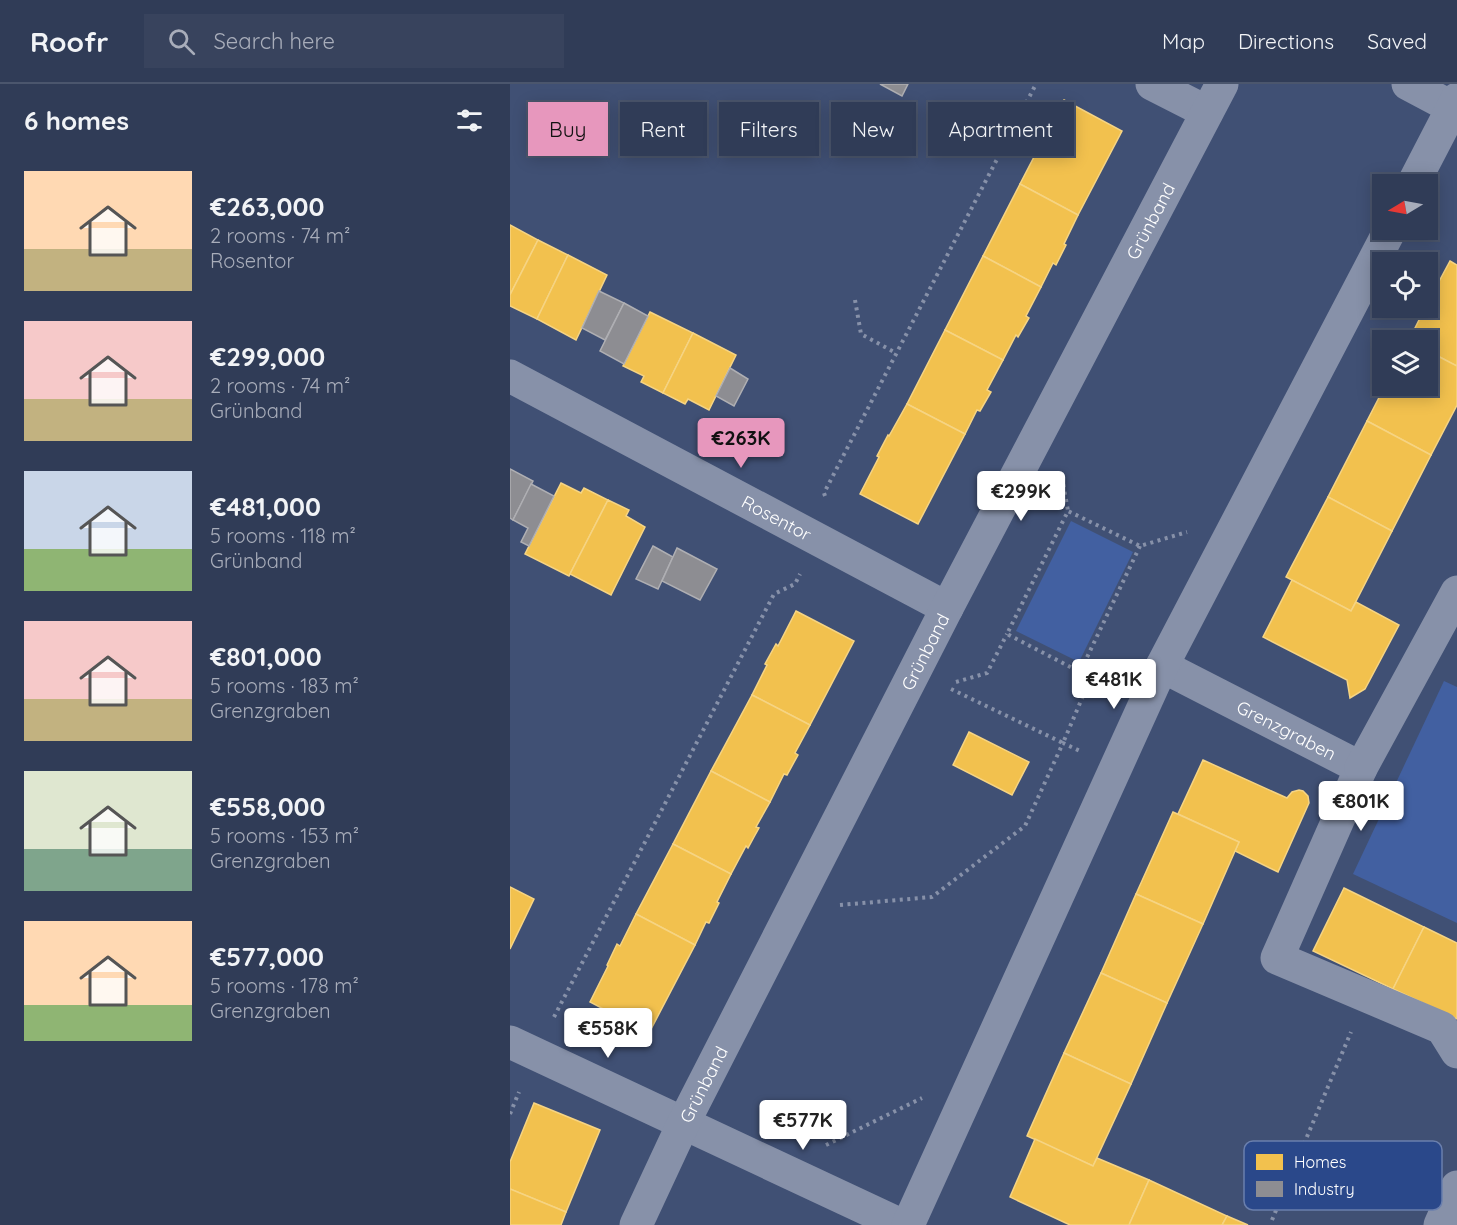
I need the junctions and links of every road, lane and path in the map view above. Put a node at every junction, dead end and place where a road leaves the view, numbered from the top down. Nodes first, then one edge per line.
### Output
1 (1036, 84) edge
2 (1152, 84) edge
3 (1222, 84) edge
4 (1408, 84) edge
5 (1456, 106) edge
6 (1207, 112) junction
7 (1419, 174) edge
8 (1385, 240) edge
9 (855, 300) dead end
10 (896, 353) junction
11 (510, 376) edge
12 (1242, 514) junction
13 (817, 538) junction
14 (1140, 546) junction
15 (1457, 592) edge
16 (947, 608) junction
17 (1007, 634) junction
18 (1162, 666) junction
19 (1080, 672) junction
20 (1063, 743) junction
21 (1361, 768) junction
22 (793, 909) junction
23 (1366, 996) junction
24 (558, 1009) dead end
25 (510, 1042) edge
26 (1457, 1052) edge
27 (980, 1069) junction
28 (514, 1104) dead end
29 (510, 1114) edge
30 (684, 1122) junction
31 (1305, 1141) edge
32 (780, 1168) junction
33 (1457, 1187) edge
34 (1276, 1210) edge
35 (1272, 1220) dead end
36 (636, 1225) edge
37 (901, 1225) edge
38 (908, 1225) edge
39 (1440, 1225) edge

1 - 10 path
2 - 6 street
3 - 6 street, Grünband
4 - 5 street
5 - 7 street
6 - 16 street, Grünband
8 - 12 street
9 - 10 path
10 - 13 path
11 - 13 street, Rosentor
12 - 14 path
12 - 18 street
13 - 16 street, Rosentor
13 - 24 path
14 - 17 path
14 - 19 path
15 - 21 street
16 - 22 street, Grünband
17 - 19 path
17 - 20 path
18 - 21 street, Grenzgraben
18 - 27 street
19 - 20 path
20 - 22 path
21 - 23 street
22 - 30 street, Grünband
23 - 26 street
23 - 31 path
25 - 30 street
27 - 32 path
27 - 38 street
28 - 29 path
30 - 32 street
30 - 36 street, Grünband
32 - 37 street
33 - 39 street
34 - 35 path

